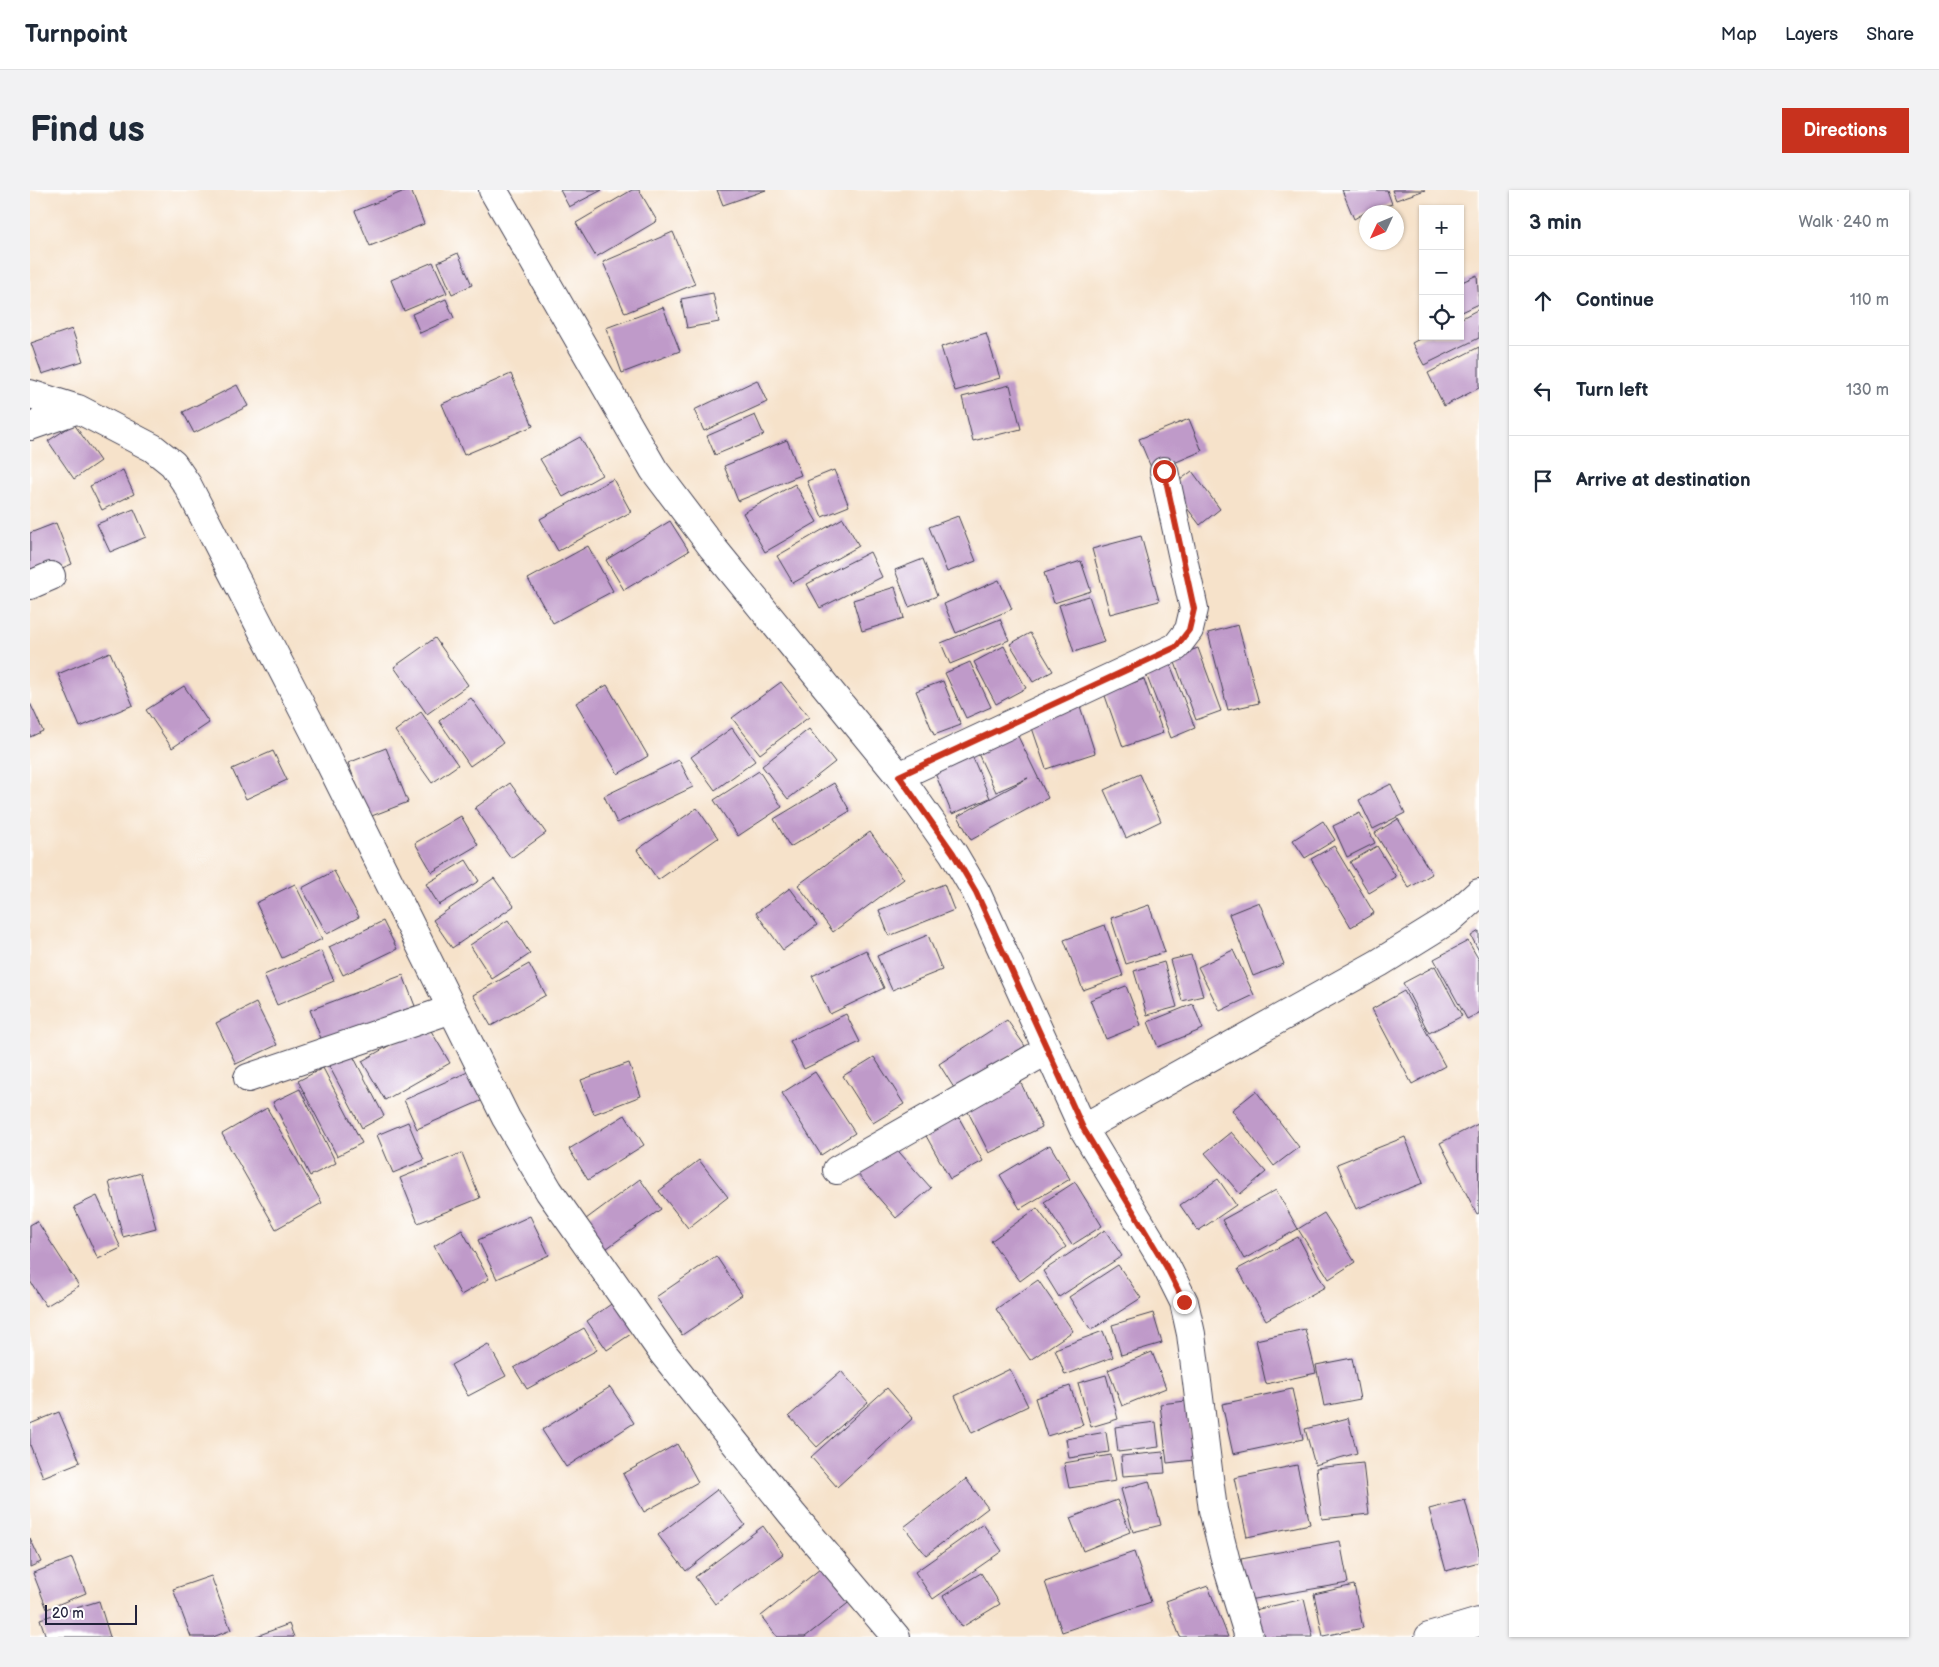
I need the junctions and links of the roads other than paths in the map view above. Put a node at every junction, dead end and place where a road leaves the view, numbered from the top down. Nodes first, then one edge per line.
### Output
1 (493, 190) edge
2 (30, 394) edge
3 (78, 409) junction
4 (30, 426) edge
5 (1164, 471) dead end
6 (899, 776) junction
7 (1479, 892) edge
8 (452, 1009) junction
9 (1046, 1051) junction
10 (248, 1078) dead end
11 (1083, 1128) junction
12 (837, 1170) dead end
13 (1479, 1622) edge
14 (896, 1637) edge
15 (1249, 1637) edge
16 (1428, 1637) edge

1 - 6 street
2 - 3 street
3 - 4 street
3 - 8 street
5 - 6 street
6 - 9 street
7 - 11 street
8 - 10 street
8 - 14 street
9 - 11 street
9 - 12 street
11 - 15 street
13 - 16 street

